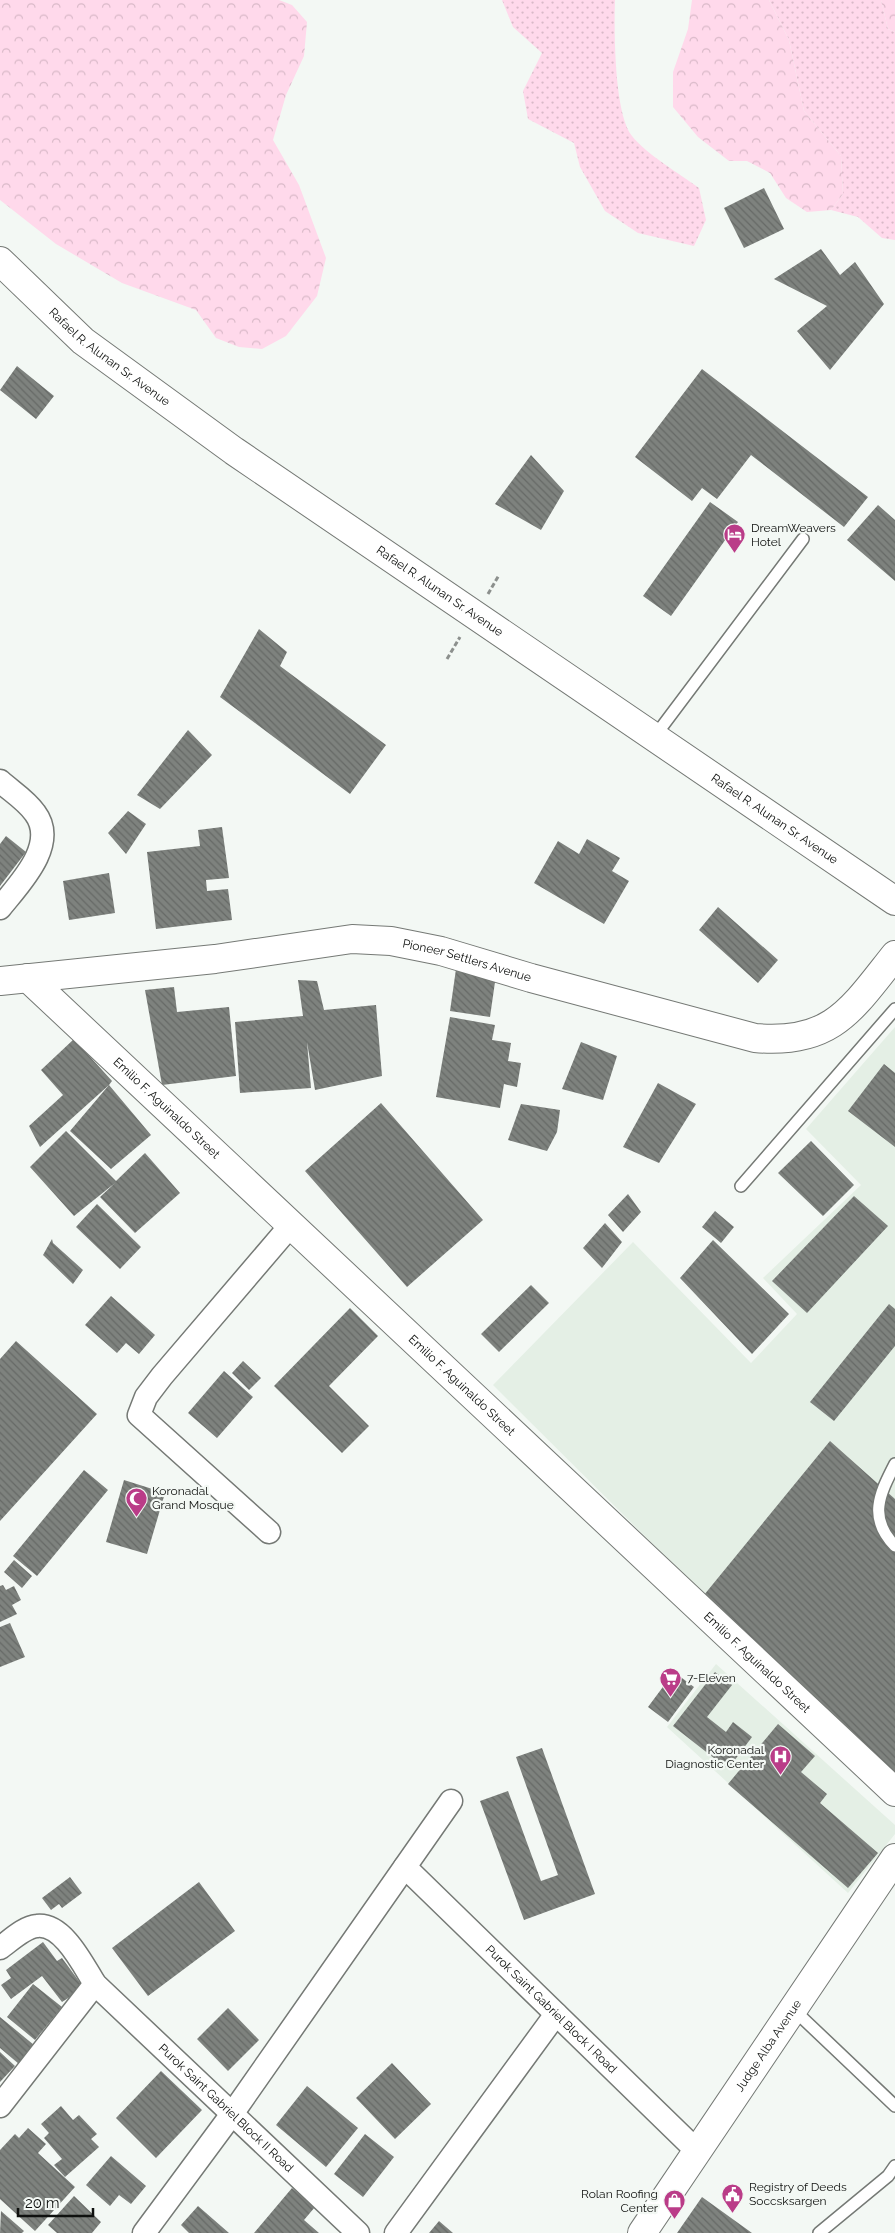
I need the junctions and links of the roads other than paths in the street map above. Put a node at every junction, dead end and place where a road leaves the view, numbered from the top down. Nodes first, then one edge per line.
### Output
1 (0, 261) edge
2 (803, 539) dead end
3 (655, 736) junction
4 (0, 781) edge
5 (895, 901) edge
6 (0, 908) edge
7 (895, 955) edge
8 (28, 978) junction
9 (0, 981) edge
10 (895, 1010) edge
11 (741, 1186) dead end
12 (291, 1225) junction
13 (895, 1464) edge
14 (269, 1532) dead end
15 (895, 1546) edge
16 (895, 1792) edge
17 (451, 1802) dead end
18 (895, 1858) edge
19 (405, 1867) junction
20 (0, 1948) edge
21 (95, 1984) junction
22 (794, 2010) junction
23 (556, 2014) junction
24 (0, 2106) edge
25 (895, 2106) edge
26 (232, 2114) junction
27 (698, 2152) junction
28 (895, 2166) edge
29 (144, 2233) edge
30 (358, 2233) edge
31 (396, 2233) edge
32 (642, 2233) edge
33 (819, 2233) edge

1 - 3 main road, Rafael R. Alunan Sr. Avenue
2 - 3 lane
3 - 5 main road, Rafael R. Alunan Sr. Avenue
4 - 6 street
7 - 8 main road, Pioneer Settlers Avenue
8 - 9 main road, Pioneer Settlers Avenue
8 - 12 main road, Emilio F. Aguinaldo Street
10 - 11 lane
12 - 14 street
12 - 16 main road, Emilio F. Aguinaldo Street
13 - 15 lane
17 - 19 street
18 - 22 main road, Judge Alba Avenue
19 - 23 street, Purok Saint Gabriel Block I Road
19 - 26 street
20 - 21 street, Purok Saint Gabriel Block II Road
21 - 24 street
21 - 26 street, Purok Saint Gabriel Block II Road
22 - 25 lane
22 - 27 main road, Judge Alba Avenue
23 - 27 street, Purok Saint Gabriel Block I Road
23 - 31 street
26 - 29 street
26 - 30 street, Purok Saint Gabriel Block II Road
27 - 32 main road, Judge Alba Avenue
28 - 33 lane

